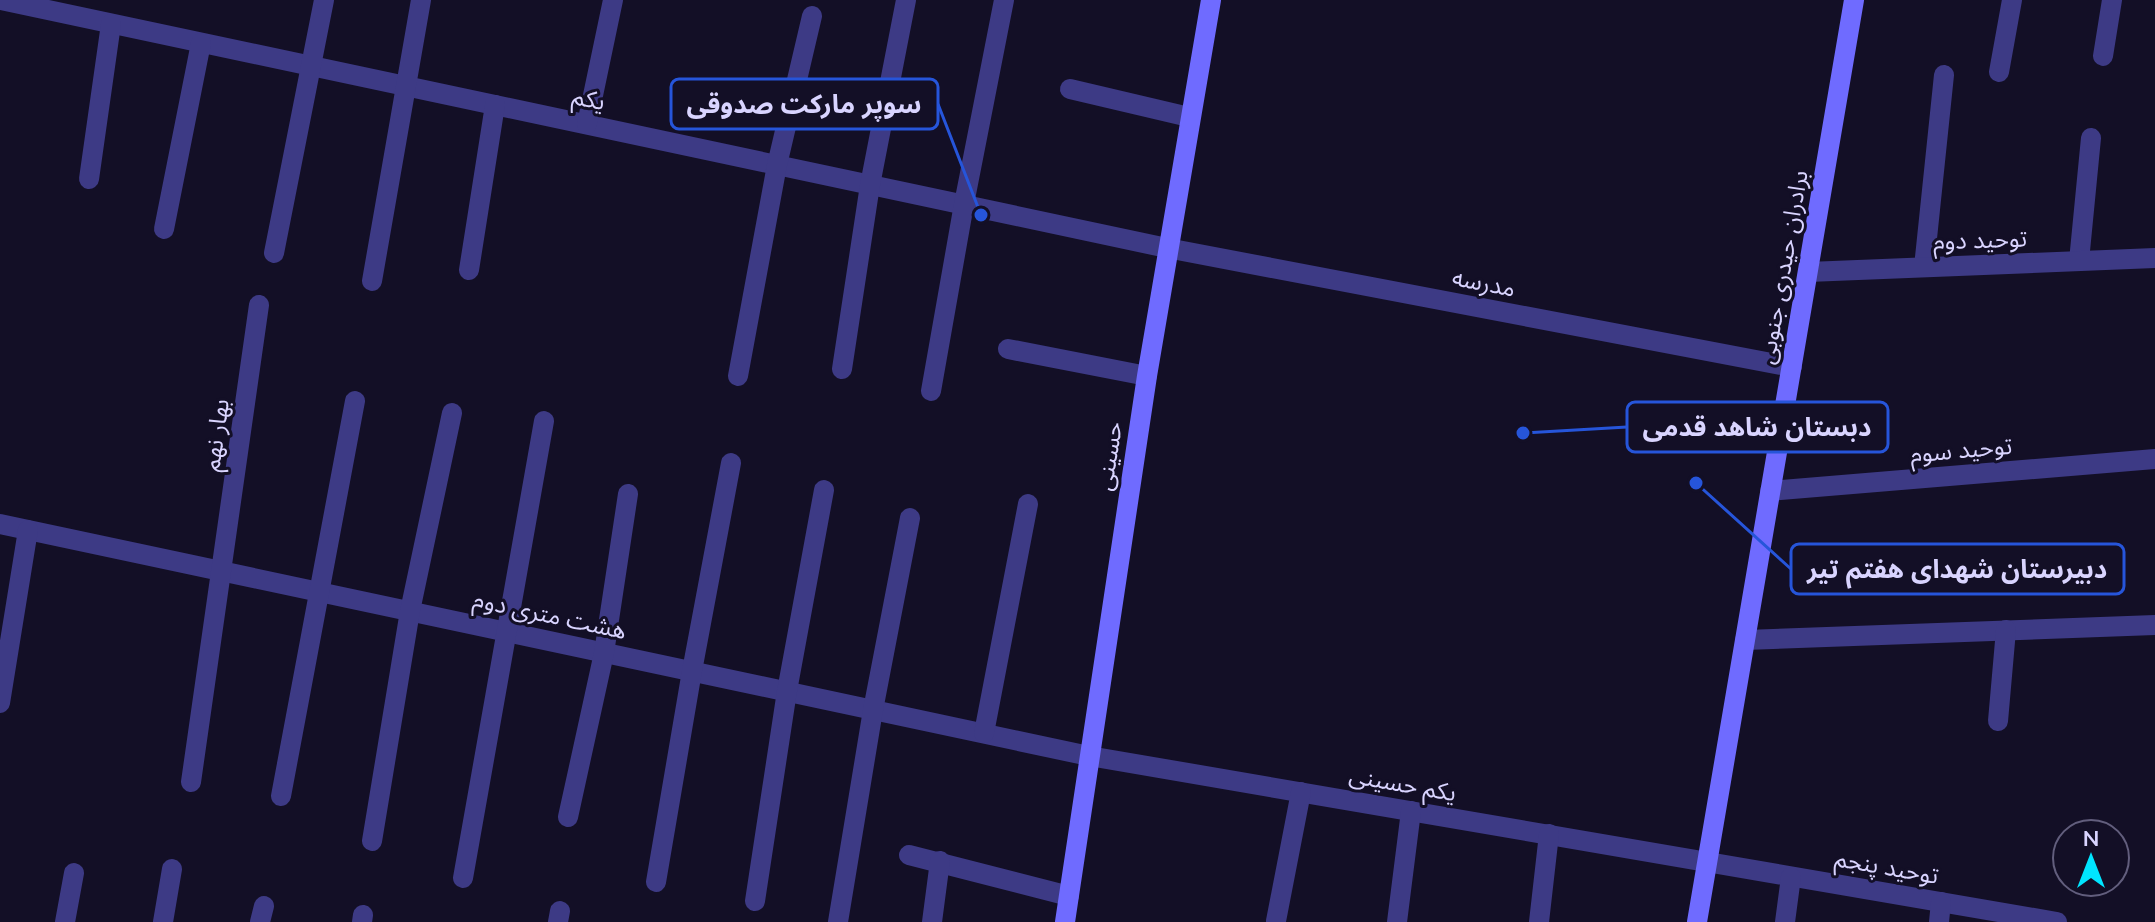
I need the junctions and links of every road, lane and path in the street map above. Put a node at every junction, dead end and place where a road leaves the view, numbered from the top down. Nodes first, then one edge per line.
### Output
1 (1, 0) edge
2 (324, 0) edge
3 (421, 0) edge
4 (613, 0) edge
5 (906, 0) edge
6 (1004, 0) edge
7 (1211, 0) edge
8 (1854, 0) edge
9 (2012, 0) edge
10 (2112, 0) edge
11 (812, 16) dead end
12 (111, 24) junction
13 (201, 43) junction
14 (2103, 56) dead end
15 (311, 66) junction
16 (1999, 72) dead end
17 (1944, 75) dead end
18 (405, 86) junction
19 (1070, 89) dead end
20 (495, 105) junction
21 (1189, 117) junction
22 (587, 124) junction
23 (2091, 138) dead end
24 (777, 165) junction
25 (89, 179) dead end
26 (870, 185) junction
27 (964, 204) junction
28 (164, 229) dead end
29 (1167, 248) junction
30 (274, 253) dead end
31 (2155, 258) edge
32 (2079, 261) junction
33 (1924, 267) junction
34 (469, 270) dead end
35 (1808, 272) junction
36 (372, 281) dead end
37 (259, 305) dead end
38 (1008, 349) dead end
39 (1792, 367) junction
40 (842, 369) dead end
41 (738, 376) dead end
42 (1147, 376) junction
43 (931, 391) dead end
44 (355, 401) dead end
45 (452, 413) dead end
46 (544, 421) dead end
47 (2155, 459) edge
48 (731, 463) dead end
49 (824, 490) dead end
50 (1770, 491) junction
51 (628, 494) dead end
52 (1028, 504) dead end
53 (910, 518) dead end
54 (0, 524) edge
55 (28, 530) junction
56 (222, 572) junction
57 (319, 592) junction
58 (410, 611) junction
59 (2155, 625) edge
60 (2006, 630) junction
61 (507, 632) junction
62 (1745, 640) junction
63 (604, 653) junction
64 (692, 671) junction
65 (787, 691) junction
66 (0, 703) edge
67 (873, 710) junction
68 (1998, 721) dead end
69 (984, 733) junction
70 (1089, 756) junction
71 (191, 782) dead end
72 (1301, 792) junction
73 (281, 796) dead end
74 (1411, 811) junction
75 (568, 817) dead end
76 (1549, 834) junction
77 (372, 841) dead end
78 (909, 855) dead end
79 (940, 861) junction
80 (1707, 862) junction
81 (172, 869) dead end
82 (74, 873) dead end
83 (1791, 877) junction
84 (463, 878) dead end
85 (656, 882) dead end
86 (1069, 896) junction
87 (755, 901) dead end
88 (1940, 912) edge
89 (2034, 920) edge
90 (1276, 921) edge
91 (65, 922) edge
92 (163, 922) edge
93 (838, 922) edge
94 (932, 922) edge
95 (1065, 922) edge
96 (1397, 922) edge
97 (1539, 922) edge
98 (1697, 922) edge
99 (1785, 922) edge
100 (2057, 922) edge

1 - 12 street, یکم
2 - 15 street
3 - 18 street
4 - 22 street
5 - 26 street
6 - 27 street
7 - 21 street, حسینی
8 - 35 street, برادران حیدری جنوبی
9 - 16 street
10 - 14 street
11 - 24 street
12 - 13 street, یکم
12 - 25 street
13 - 15 street, یکم
13 - 28 street
15 - 18 street, یکم
15 - 30 street
17 - 33 street
18 - 20 street, یکم
18 - 36 street
19 - 21 street
20 - 22 street, یکم
20 - 34 street
21 - 29 street, حسینی
22 - 24 street, یکم
23 - 32 street
24 - 26 street, یکم
24 - 41 street
26 - 27 street, یکم
26 - 40 street
27 - 29 street, یکم
27 - 43 street
29 - 39 street, مدرسه
29 - 42 street, حسینی
31 - 32 street, توحید دوم
32 - 33 street, توحید دوم
33 - 35 street, توحید دوم
35 - 39 street, برادران حیدری جنوبی
37 - 56 street, بهار نهم
38 - 42 street
39 - 50 street, برادران حیدری جنوبی
42 - 70 street, حسینی
44 - 57 street
45 - 58 street
46 - 61 street
47 - 50 street, توحید سوم
48 - 64 street
49 - 65 street
50 - 62 street, برادران حیدری جنوبی
51 - 63 street
52 - 69 street
53 - 67 street
54 - 55 street, هشت متری دوم
55 - 56 street, هشت متری دوم
55 - 66 street
56 - 57 street, هشت متری دوم
56 - 71 street, بهار نهم
57 - 58 street, هشت متری دوم
57 - 73 street
58 - 61 street, هشت متری دوم
58 - 77 street
59 - 60 street
60 - 62 street
60 - 68 street
61 - 63 street, هشت متری دوم
61 - 84 street
62 - 80 street, برادران حیدری جنوبی
63 - 64 street, هشت متری دوم
63 - 75 street
64 - 65 street, هشت متری دوم
64 - 85 street
65 - 67 street, هشت متری دوم
65 - 87 street
67 - 69 street, هشت متری دوم
67 - 93 street
69 - 70 street, هشت متری دوم
70 - 72 street, یکم حسینی
70 - 86 street, حسینی
72 - 74 street, یکم حسینی
72 - 90 street
74 - 76 street, یکم حسینی
74 - 96 street
76 - 80 street, یکم حسینی
76 - 97 street
78 - 79 street
79 - 86 street
79 - 94 street
80 - 83 street, توحید پنجم
80 - 98 street, برادران حیدری جنوبی
81 - 92 street
82 - 91 street
83 - 88 street, توحید پنجم
83 - 99 street
86 - 95 street, حسینی
88 - 89 street, توحید پنجم
89 - 100 street, توحید پنجم

